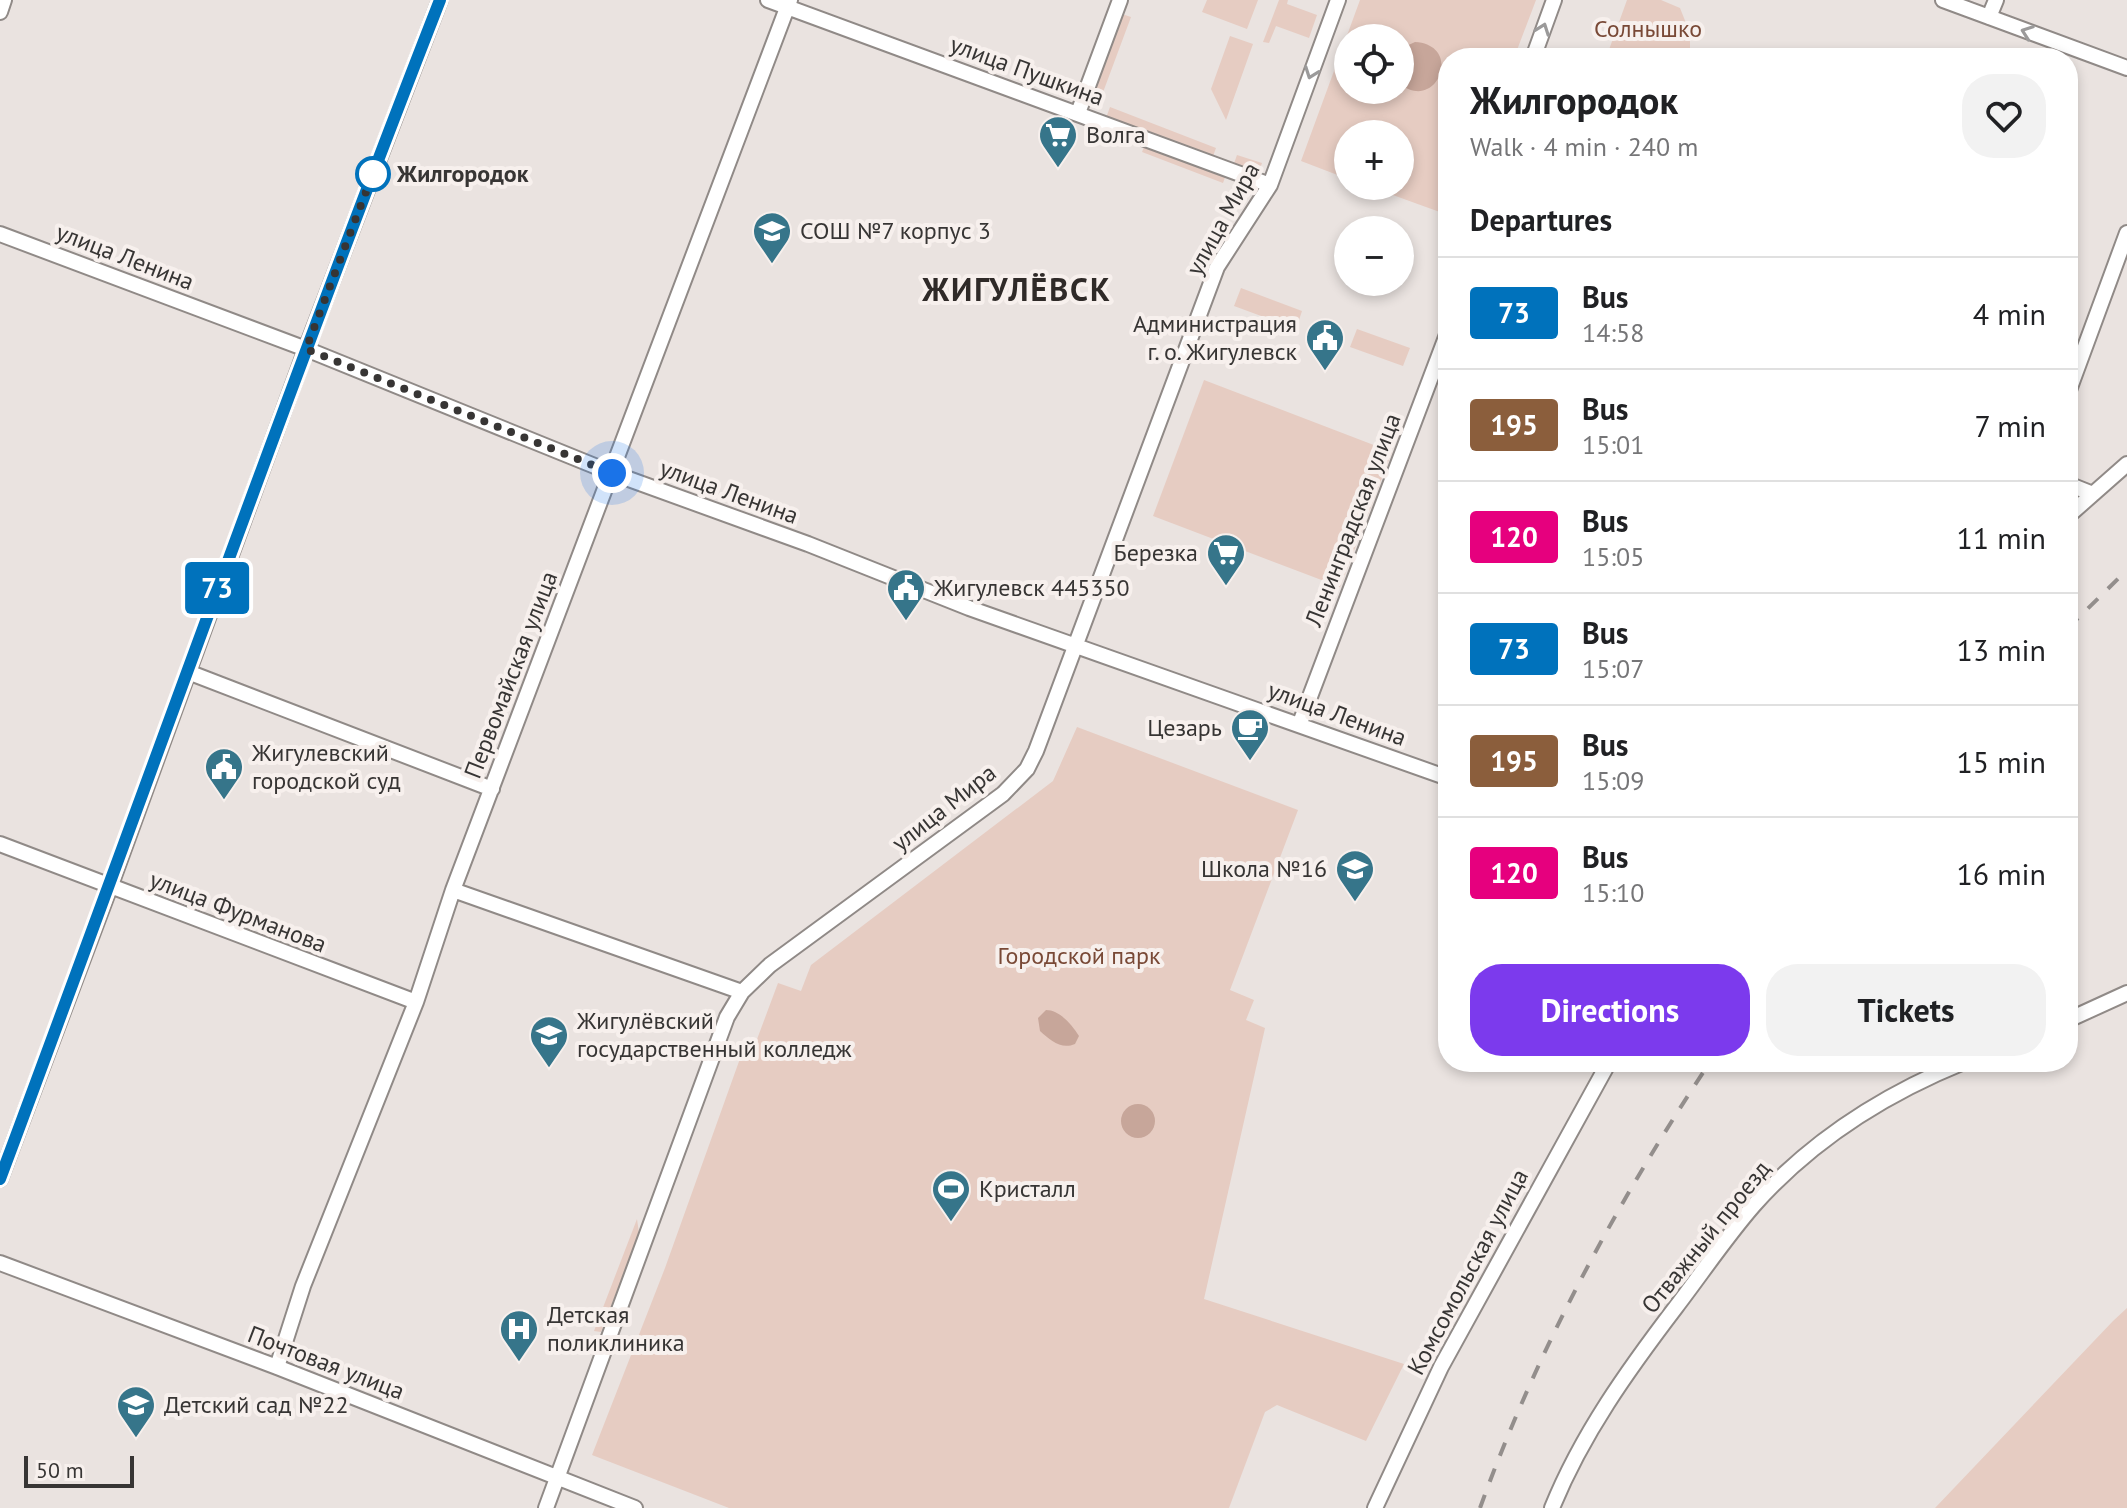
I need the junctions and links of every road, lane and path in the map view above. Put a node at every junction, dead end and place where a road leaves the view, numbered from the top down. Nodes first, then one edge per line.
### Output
1 (4, 0) edge
2 (440, 0) edge
3 (768, 0) edge
4 (1120, 0) edge
5 (1338, 0) edge
6 (1554, 0) edge
7 (1943, 0) edge
8 (1996, 0) edge
9 (788, 4) edge
10 (0, 12) edge
11 (1989, 17) junction
12 (1537, 48) edge
13 (2073, 48) edge
14 (2078, 50) edge
15 (2127, 68) edge
16 (1078, 113) junction
17 (1270, 185) junction
18 (2127, 233) edge
19 (0, 234) edge
20 (306, 349) junction
21 (1438, 358) edge
22 (2078, 366) edge
23 (2127, 464) edge
24 (612, 473) junction
25 (2078, 488) edge
26 (2093, 494) junction
27 (2078, 507) edge
28 (1075, 646) junction
29 (188, 672) junction
30 (1300, 723) junction
31 (1438, 774) edge
32 (492, 789) junction
33 (0, 844) edge
34 (110, 887) junction
35 (453, 890) junction
36 (742, 992) junction
37 (2127, 993) edge
38 (416, 1002) junction
39 (2078, 1015) edge
40 (1603, 1072) edge
41 (1940, 1072) edge
42 (0, 1179) edge
43 (0, 1263) edge
44 (277, 1367) junction
45 (558, 1479) junction
46 (546, 1508) edge
47 (635, 1508) edge
48 (1375, 1508) edge
49 (1552, 1508) edge

1 - 10 street
2 - 20 street
3 - 9 street, улица Пушкина
4 - 16 street
5 -> 17 street, улица Мира
12 -> 6 street
7 - 11 street
8 - 11 street
9 - 16 street, улица Пушкина
9 - 24 street, Первомайская улица
13 -> 11 street
15 -> 14 street
16 - 17 street, улица Пушкина
17 - 28 street, улица Мира
18 - 22 street
19 - 20 street, улица Ленина
20 - 24 street, улица Ленина
20 - 29 street
21 - 30 street, Ленинградская улица
23 - 26 street
24 - 28 street, улица Ленина
24 - 32 street, Первомайская улица
25 - 26 street
26 - 27 street
28 - 30 street, улица Ленина
28 - 36 street, улица Мира
29 - 32 street
29 - 34 street
30 - 31 street, улица Ленина
32 - 35 street, Первомайская улица
33 - 34 street, улица Фурманова
34 - 38 street, улица Фурманова
34 - 42 street
35 - 36 street
35 - 38 street, Первомайская улица
36 - 45 street, улица Мира
37 - 39 street
38 - 44 street, Первомайская улица
40 - 48 street, Комсомольская улица
41 - 49 street, Отважный проезд
43 - 44 street, Почтовая улица
44 - 45 street, Почтовая улица
45 - 46 street, улица Мира
45 - 47 street, Почтовая улица

